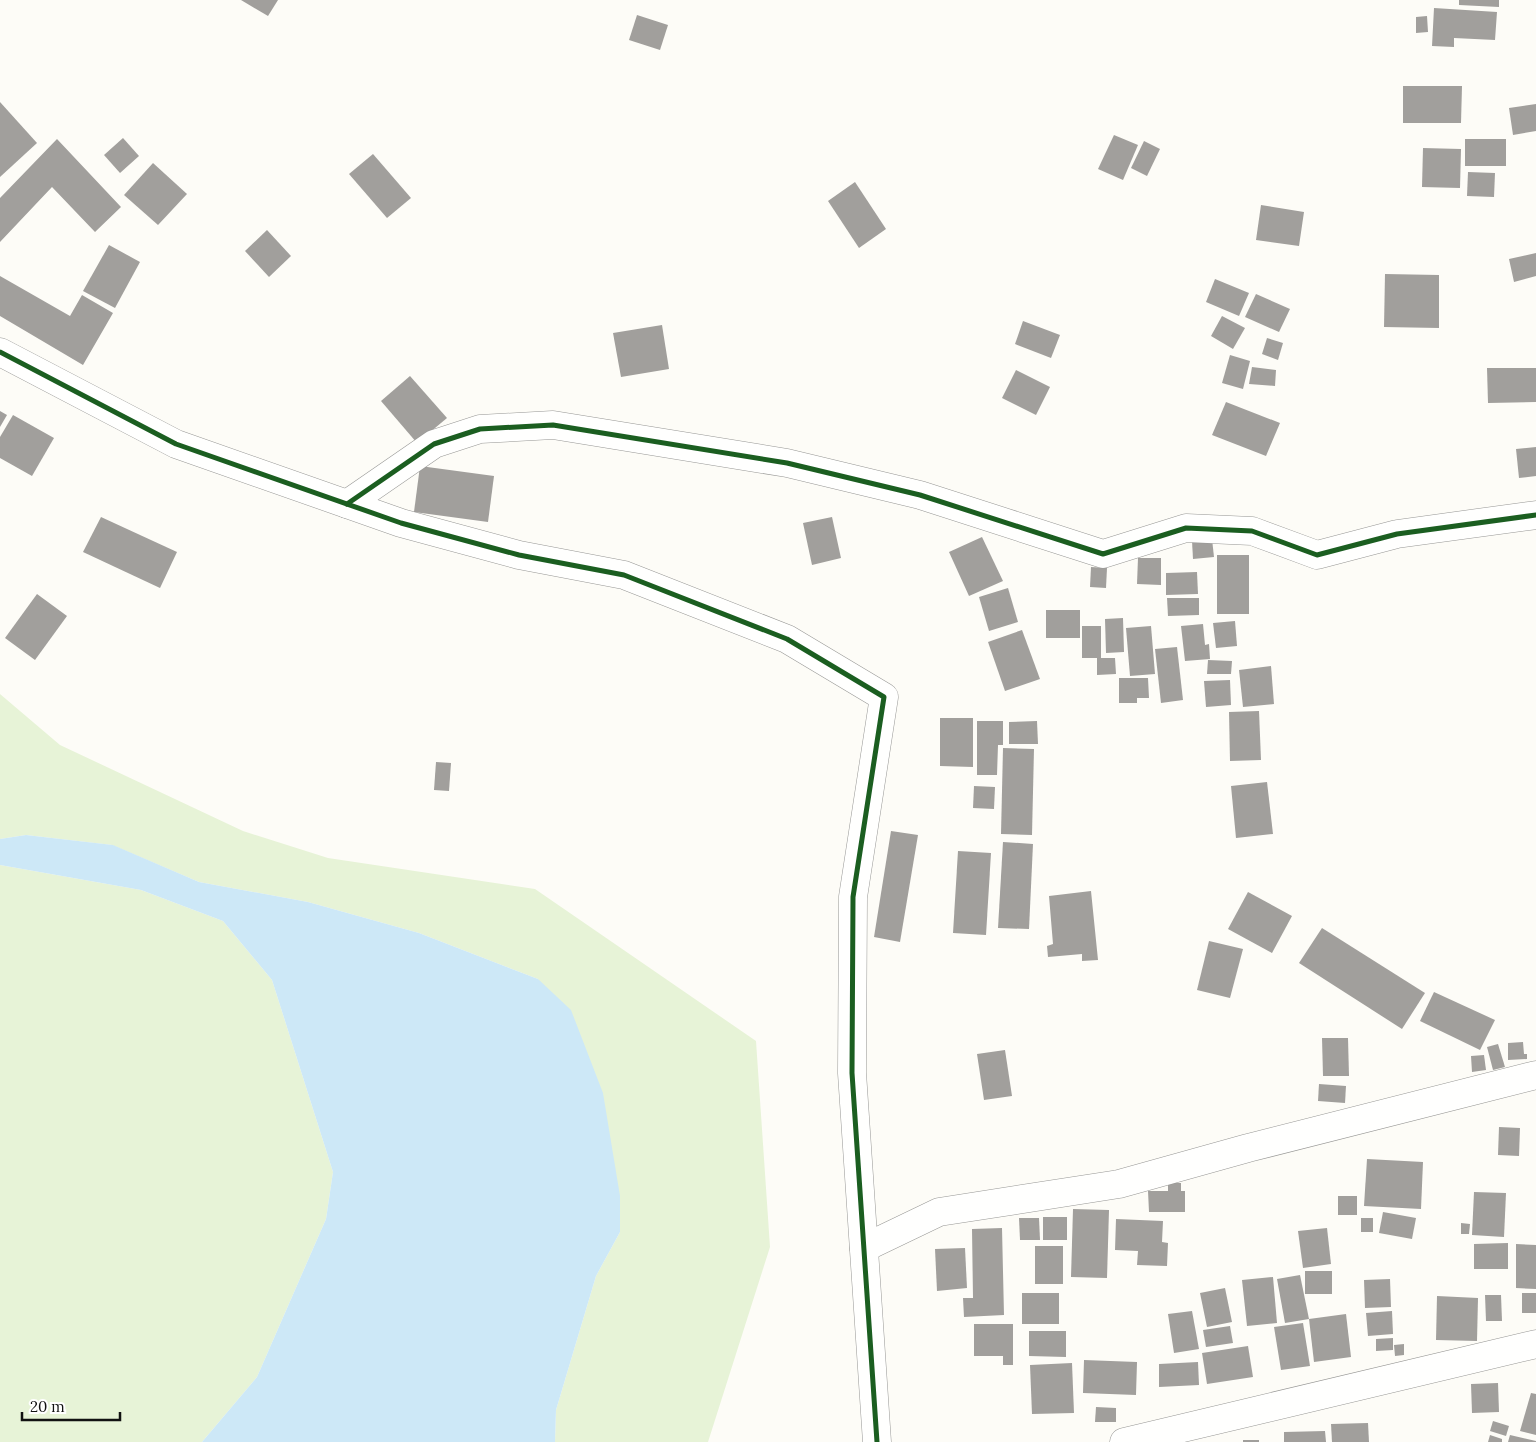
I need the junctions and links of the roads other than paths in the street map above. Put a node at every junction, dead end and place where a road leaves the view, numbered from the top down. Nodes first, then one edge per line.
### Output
1 (0, 352) edge
2 (346, 504) junction
3 (1536, 515) edge
4 (1536, 1075) edge
5 (864, 1248) junction
6 (1536, 1344) edge
7 (882, 1440) edge
8 (1124, 1442) edge

1 - 2 street
2 - 3 street
2 - 5 street
4 - 5 street
5 - 7 street
6 - 8 street

